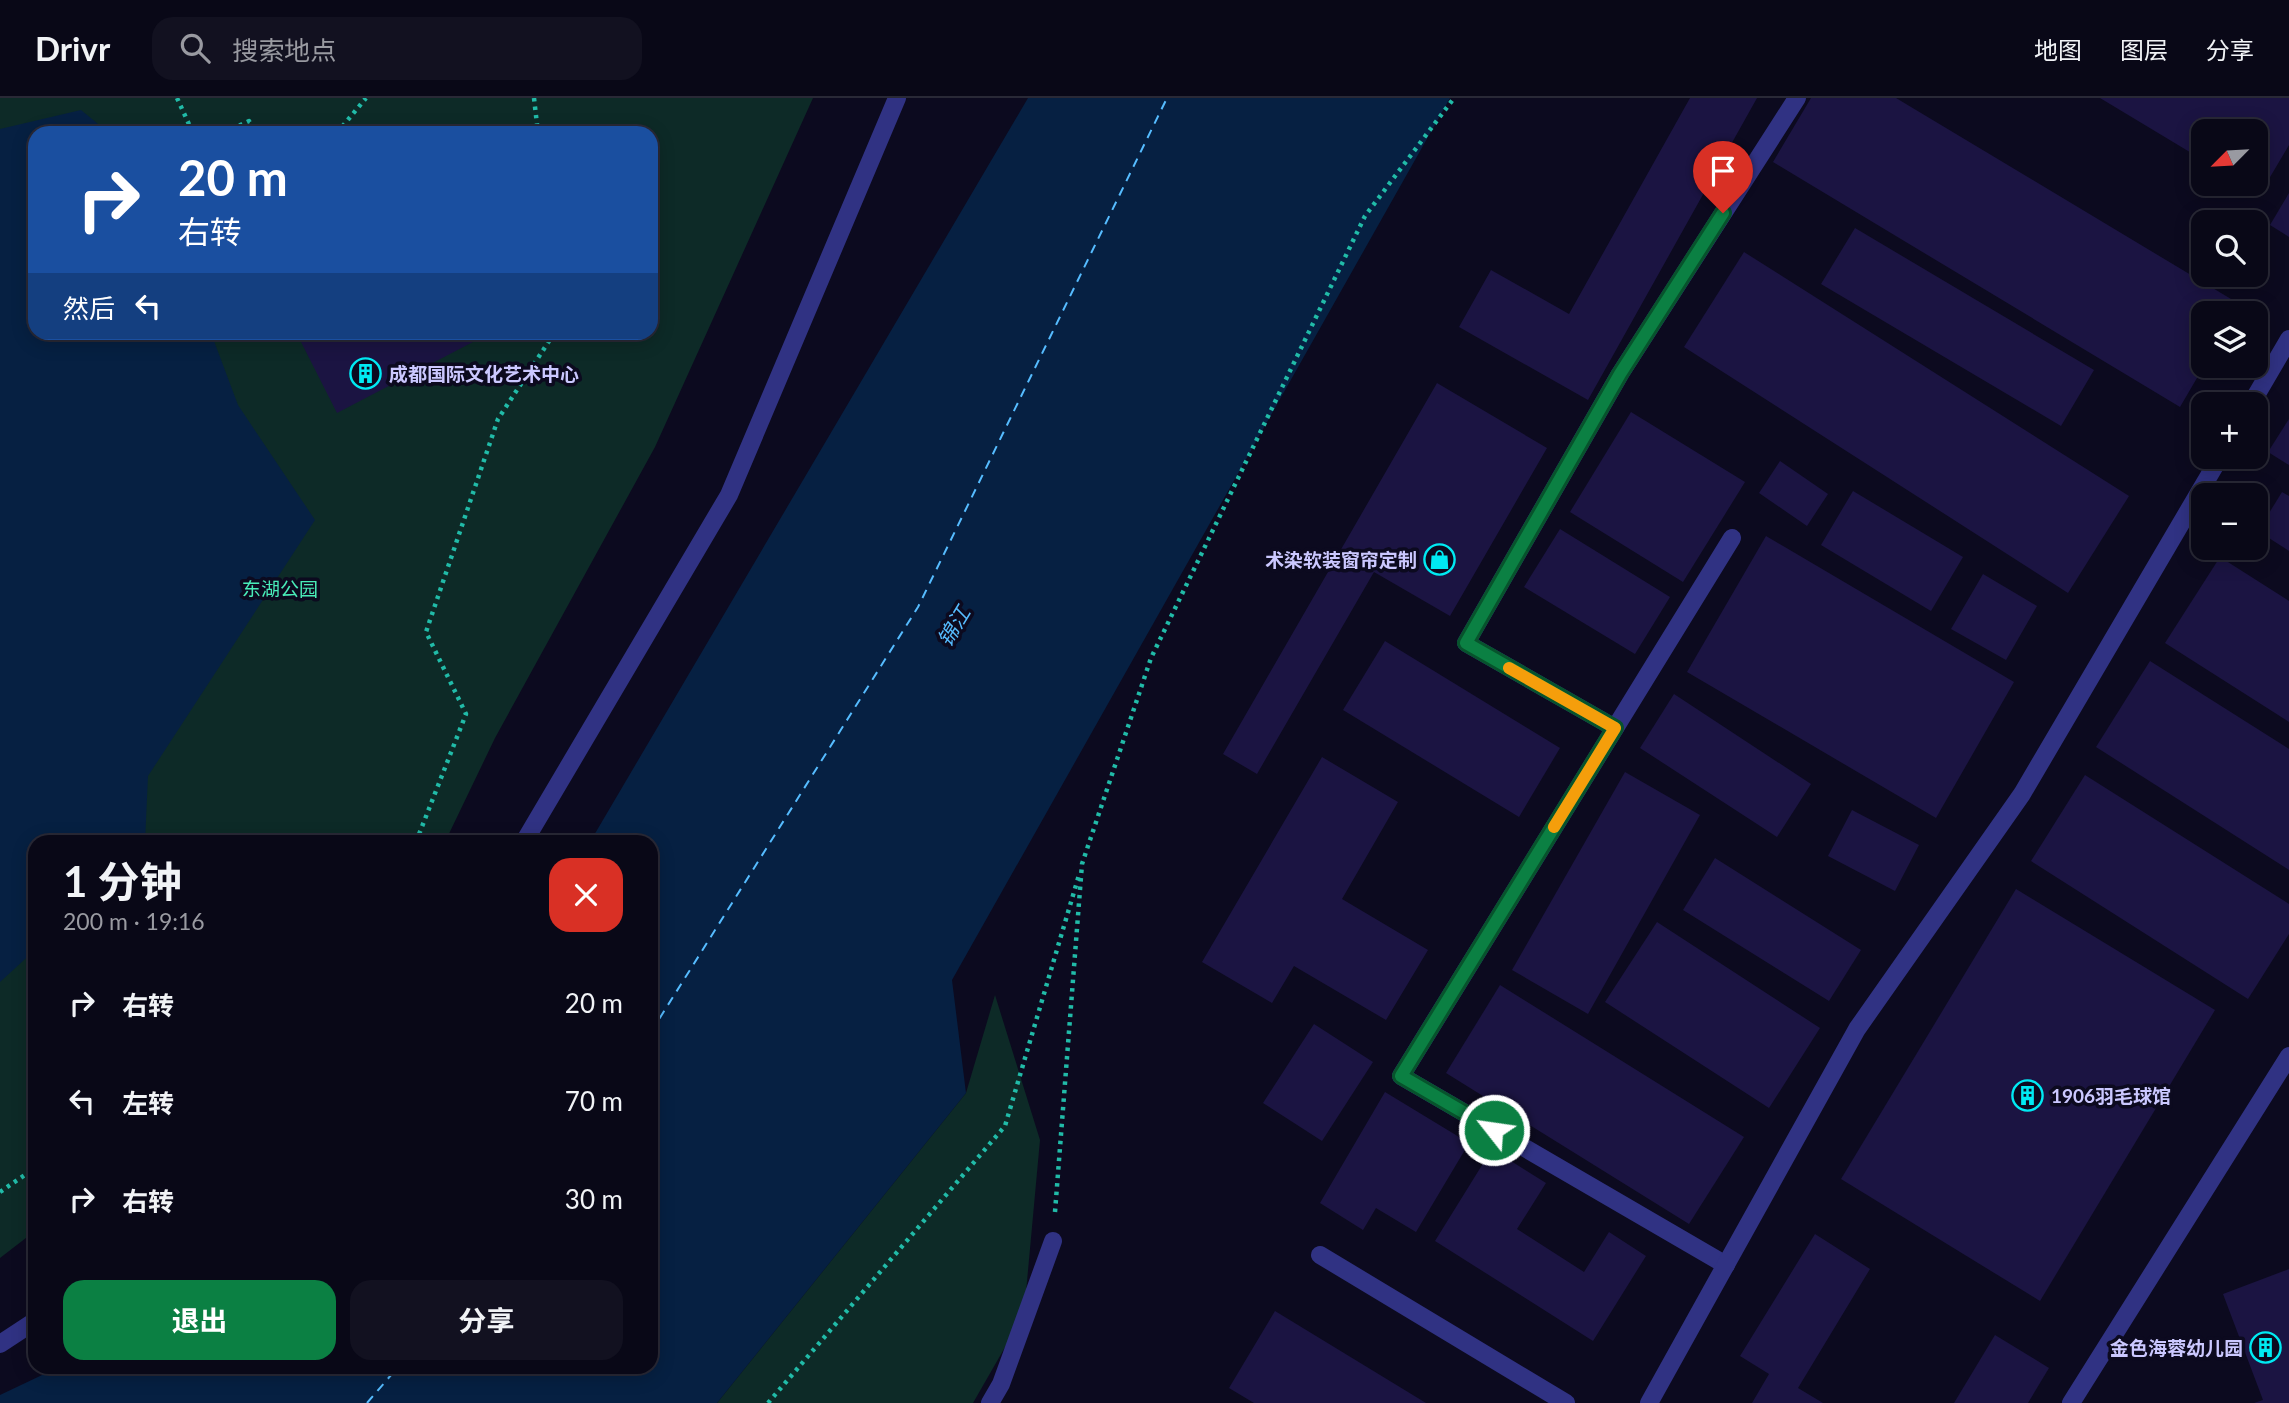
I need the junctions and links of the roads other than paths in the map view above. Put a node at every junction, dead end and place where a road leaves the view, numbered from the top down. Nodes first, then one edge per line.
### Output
1 (897, 98) edge
2 (1797, 98) edge
3 (2289, 339) edge
4 (2258, 392) edge
5 (2213, 469) edge
6 (1732, 538) dead end
7 (1615, 728) junction
8 (528, 835) edge
9 (2289, 1056) edge
10 (1053, 1241) road end
11 (1320, 1255) dead end
12 (1726, 1265) junction
13 (28, 1326) edge
14 (0, 1344) edge
15 (990, 1403) edge
16 (1566, 1403) edge
17 (1649, 1403) edge
18 (2071, 1403) edge

1 - 8 street
2 - 7 street
3 - 4 street
5 - 12 street
6 - 7 street
7 - 12 street
9 - 18 street
10 - 15 street
11 - 16 street
12 - 17 street
13 - 14 street

